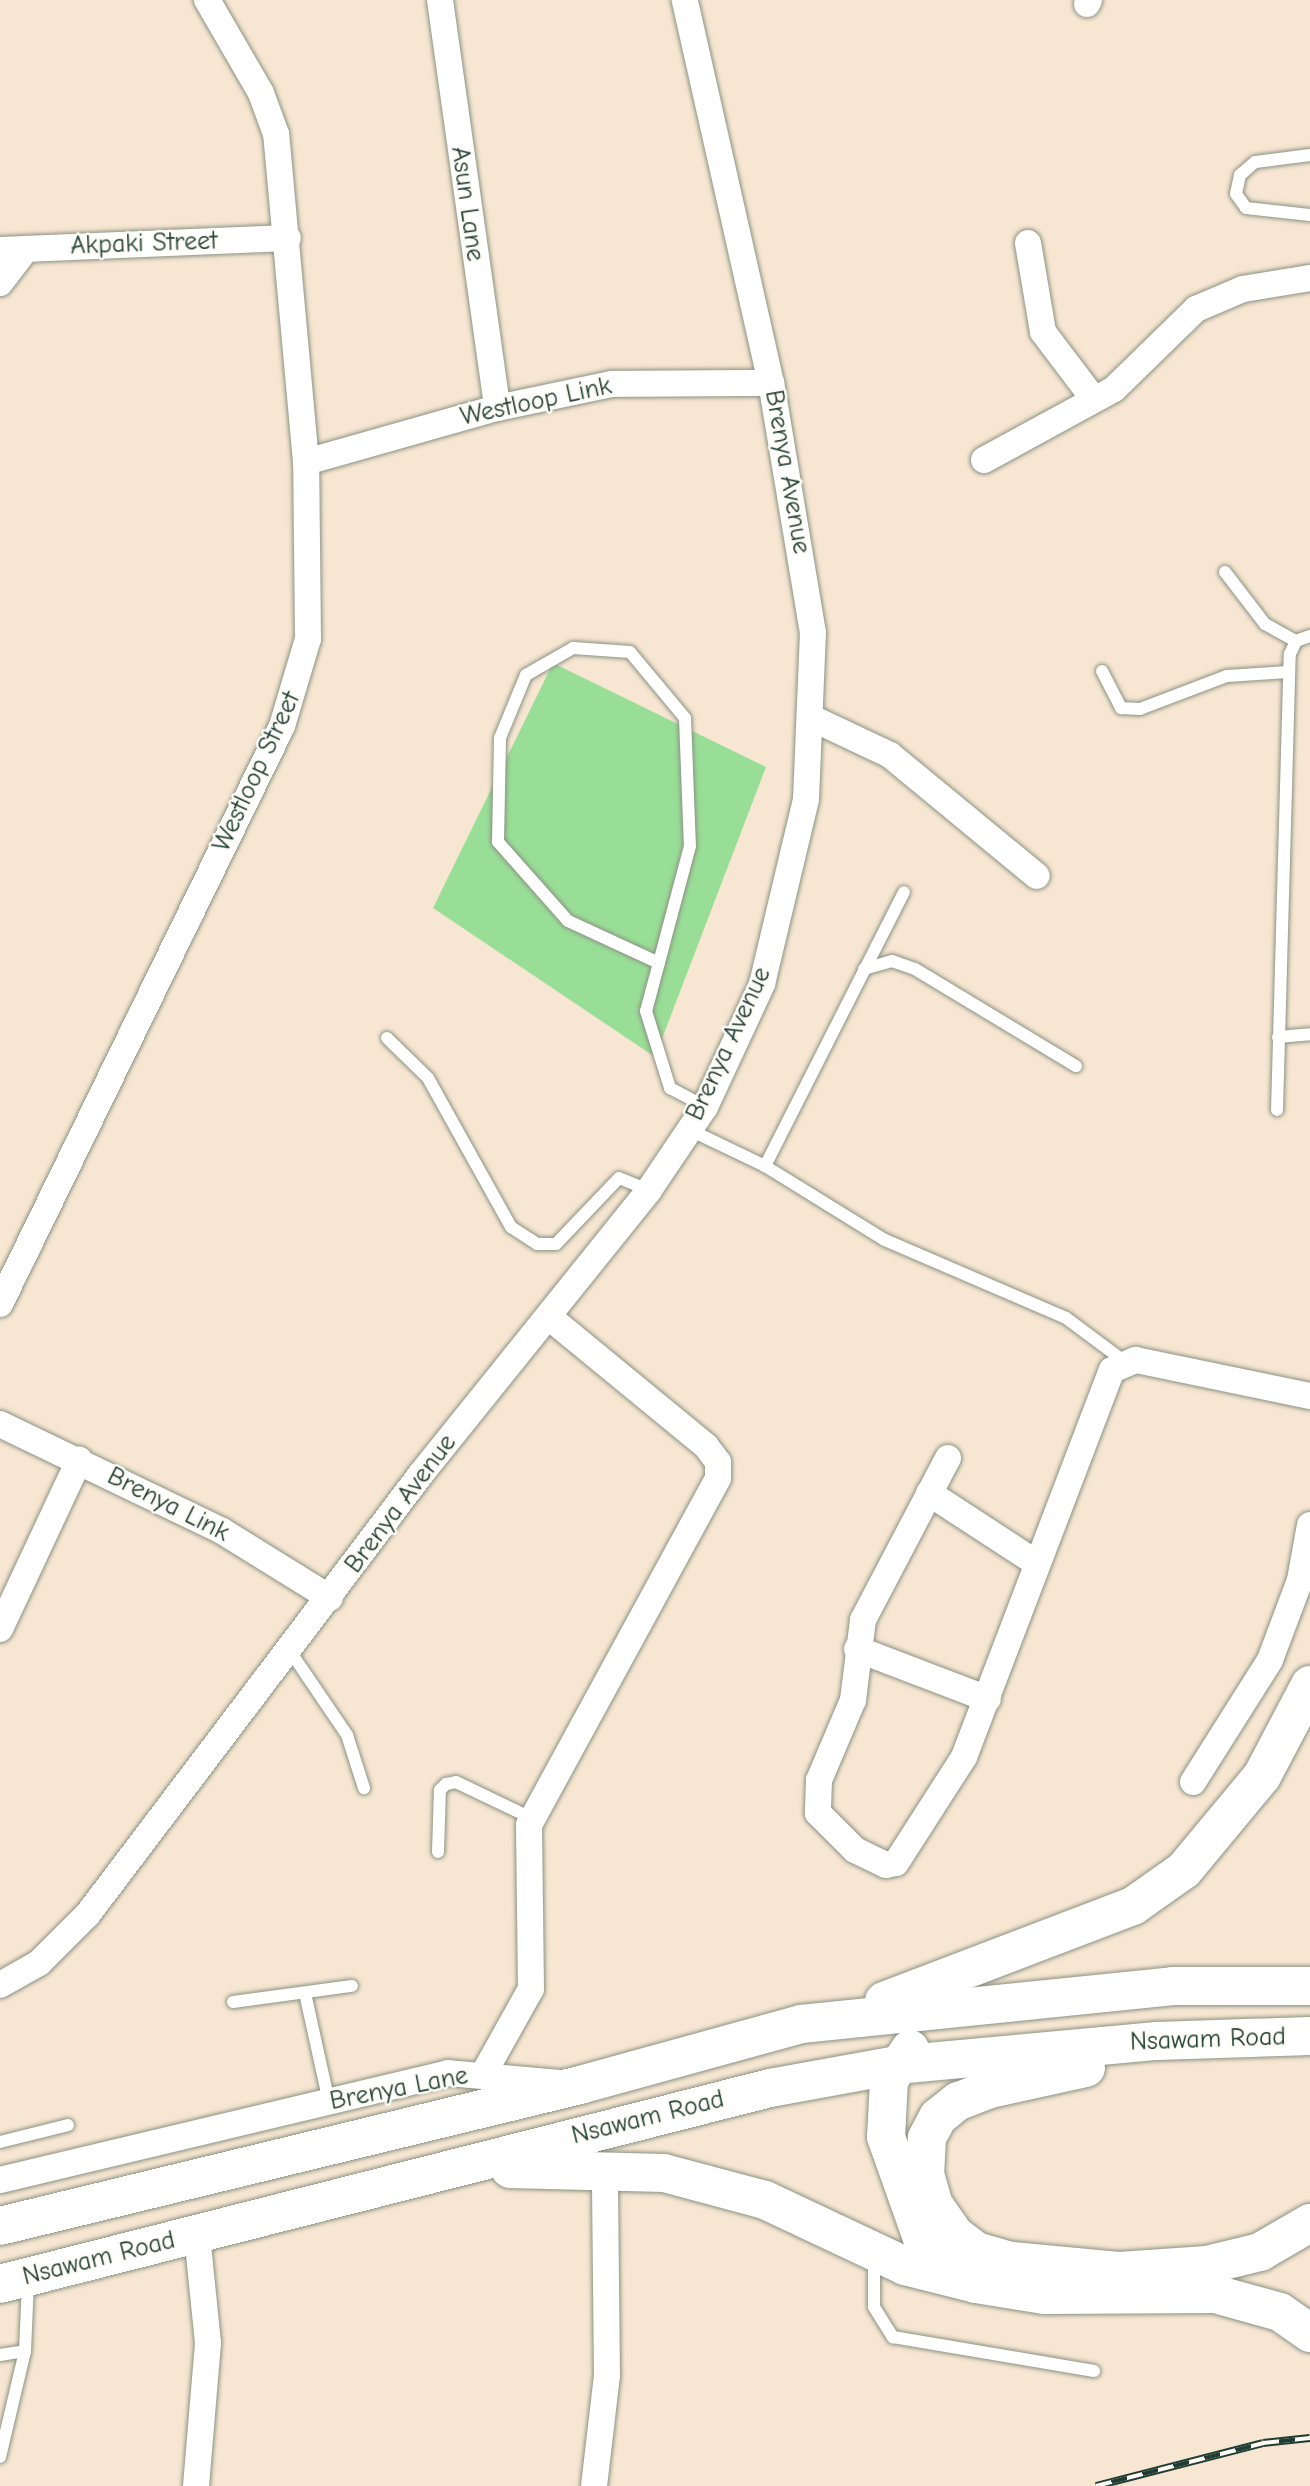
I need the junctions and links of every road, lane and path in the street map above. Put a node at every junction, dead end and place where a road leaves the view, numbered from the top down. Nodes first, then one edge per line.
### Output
1 (206, 0) edge
2 (439, 0) edge
3 (685, 0) edge
4 (1310, 155) edge
5 (1310, 215) edge
6 (288, 238) junction
7 (1028, 243) dead end
8 (13, 250) edge
9 (1310, 278) edge
10 (0, 283) edge
11 (771, 383) junction
12 (1093, 398) junction
13 (497, 408) junction
14 (984, 460) dead end
15 (306, 462) junction
16 (1224, 572) dead end
17 (1310, 636) edge
18 (1296, 641) junction
19 (1102, 671) dead end
20 (1289, 672) junction
21 (814, 719) junction
22 (1037, 876) dead end
23 (904, 892) dead end
24 (659, 964) junction
25 (864, 969) junction
26 (1310, 1034) edge
27 (1278, 1037) junction
28 (387, 1038) dead end
29 (1076, 1066) dead end
30 (705, 1107) junction
31 (1277, 1111) dead end
32 (690, 1130) junction
33 (765, 1166) junction
34 (649, 1190) junction
35 (0, 1304) edge
36 (549, 1317) junction
37 (1124, 1361) junction
38 (1310, 1396) edge
39 (0, 1424) edge
40 (948, 1458) dead end
41 (79, 1460) junction
42 (929, 1493) junction
43 (1310, 1525) edge
44 (1035, 1562) junction
45 (330, 1598) junction
46 (0, 1629) edge
47 (857, 1649) junction
48 (290, 1651) junction
49 (1310, 1685) edge
50 (988, 1699) junction
51 (1193, 1782) dead end
52 (364, 1788) dead end
53 (531, 1818) junction
54 (438, 1852) dead end
55 (0, 1985) edge
56 (352, 1986) dead end
57 (1173, 1986) junction
58 (1310, 1986) edge
59 (306, 1993) junction
60 (233, 2001) dead end
61 (855, 2015) junction
62 (1310, 2036) edge
63 (1157, 2041) junction
64 (896, 2065) junction
65 (484, 2073) junction
66 (580, 2085) junction
67 (329, 2103) junction
68 (68, 2125) dead end
69 (0, 2141) edge
70 (605, 2169) junction
71 (447, 2170) junction
72 (0, 2180) edge
73 (1310, 2223) edge
74 (0, 2226) edge
75 (197, 2234) junction
76 (874, 2251) junction
77 (14, 2281) edge
78 (968, 2282) junction
79 (1310, 2333) edge
80 (25, 2351) junction
81 (0, 2354) edge
82 (1094, 2371) dead end
83 (0, 2457) edge
84 (196, 2486) edge
85 (594, 2486) edge

1 - 6 street, Westloop Street
2 - 13 street, Asun Lane
3 - 11 street, Brenya Avenue
4 - 5 lane
6 - 8 street, Akpaki Street
6 - 15 street, Westloop Street
7 - 12 street
8 - 10 street
9 - 12 street
11 - 13 street, Westloop Link
11 - 21 street, Brenya Avenue
12 - 14 street
13 - 15 street, Westloop Link
15 - 35 street, Westloop Street
16 - 18 lane
17 - 18 lane
18 - 20 lane
19 - 20 lane
20 - 27 lane
21 - 22 street
21 - 30 street, Brenya Avenue
23 - 25 lane
24 - 24 lane
24 - 30 lane
25 - 29 lane
25 - 33 lane
26 - 27 lane
27 - 31 lane
28 - 34 lane
30 - 32 street, Brenya Avenue
32 - 33 lane
32 - 34 street, Brenya Avenue
33 - 37 lane
34 - 36 street, Brenya Avenue
36 - 45 street, Brenya Avenue
36 - 53 street, Brenya Lane
37 - 38 street
37 - 44 street
39 - 41 street, Brenya Link
40 - 42 street
41 - 45 street, Brenya Link
41 - 46 street
42 - 44 street
42 - 47 street
43 - 51 street
44 - 50 street
45 - 48 street, Brenya Avenue
47 - 50 street
47 - 50 street
48 - 52 lane
48 - 55 street, Brenya Avenue
49 - 61 highway
53 - 54 lane
53 - 65 street, Brenya Lane
56 - 59 lane
57 - 58 highway, Nsawam Road
57 - 61 highway, Nsawam Road
57 - 64 highway
59 - 60 lane
59 - 67 lane
61 - 66 highway, Nsawam Road
62 - 63 highway, Nsawam Road
63 - 64 highway, Nsawam Road
63 - 73 highway
64 - 71 highway, Nsawam Road
64 - 78 highway
65 - 66 street
65 - 67 street, Brenya Lane
66 - 74 highway, Nsawam Road
67 - 72 street, Brenya Lane
68 - 69 lane
70 - 71 highway
70 - 76 highway
70 - 85 street
71 - 75 highway, Nsawam Road
75 - 77 highway, Nsawam Road
75 - 84 street
76 - 78 highway
76 - 82 lane
77 - 80 lane
78 - 79 highway
80 - 81 lane
80 - 83 lane

